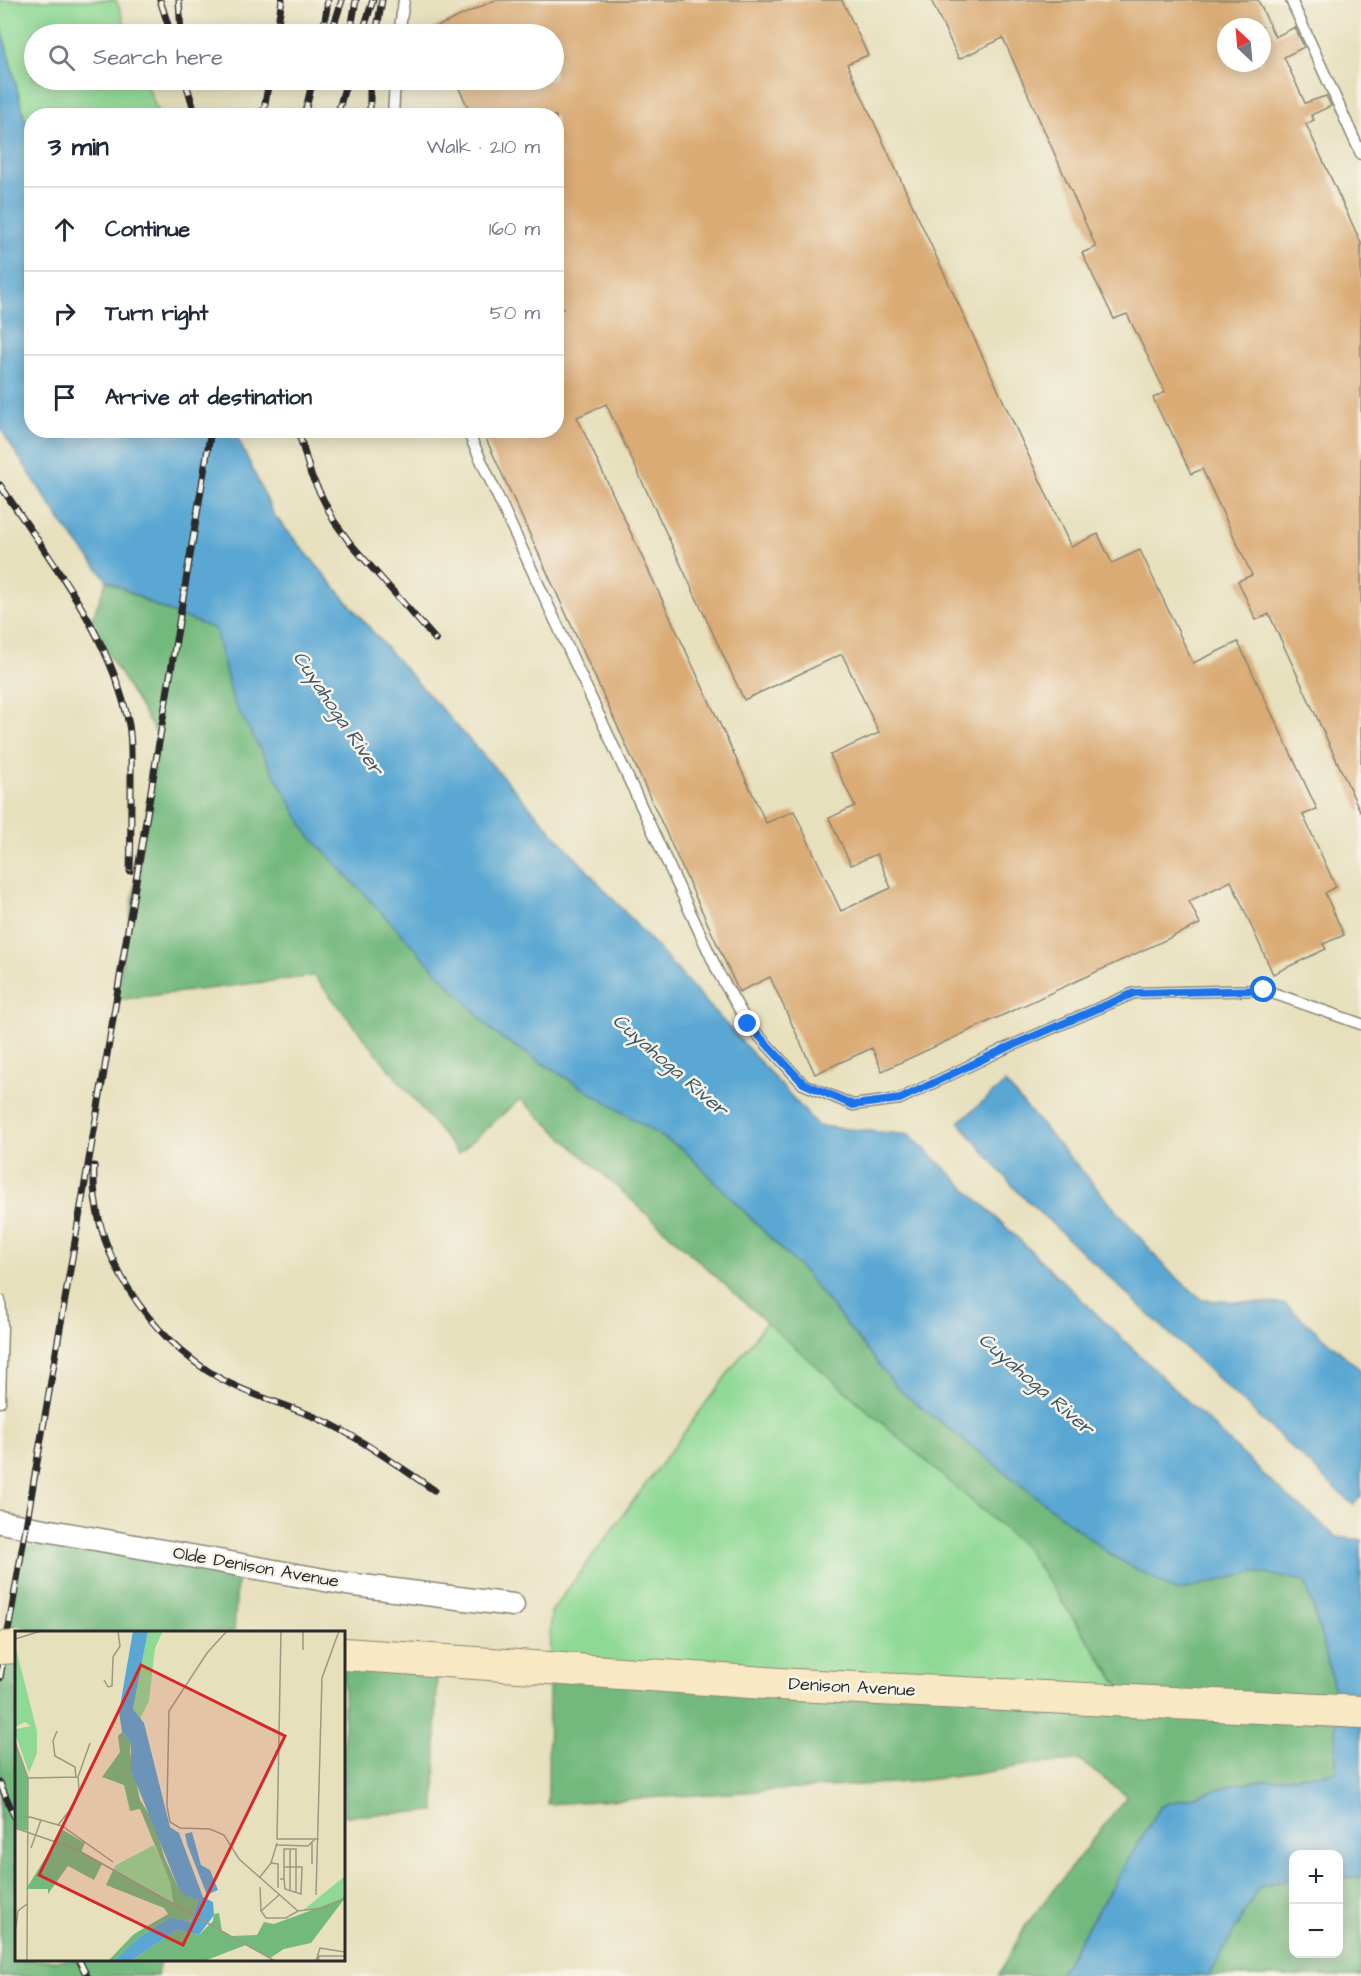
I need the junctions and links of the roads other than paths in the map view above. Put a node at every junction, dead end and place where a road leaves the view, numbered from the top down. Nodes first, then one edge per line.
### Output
1 (404, 0) edge
2 (1291, 0) edge
3 (400, 24) edge
4 (394, 90) edge
5 (393, 108) edge
6 (1361, 154) edge
7 (471, 438) edge
8 (1361, 1024) edge
9 (0, 1300) edge
10 (0, 1402) edge
11 (0, 1522) edge
12 (513, 1605) dead end
13 (15, 1647) edge
14 (0, 1648) edge
15 (345, 1654) edge
16 (1361, 1712) edge

1 - 3 lane
2 - 6 lane
4 - 5 lane
7 - 8 lane
9 - 10 lane
11 - 12 street, Olde Denison Avenue
13 - 14 main road, bridge
15 - 16 main road, Denison Avenue

